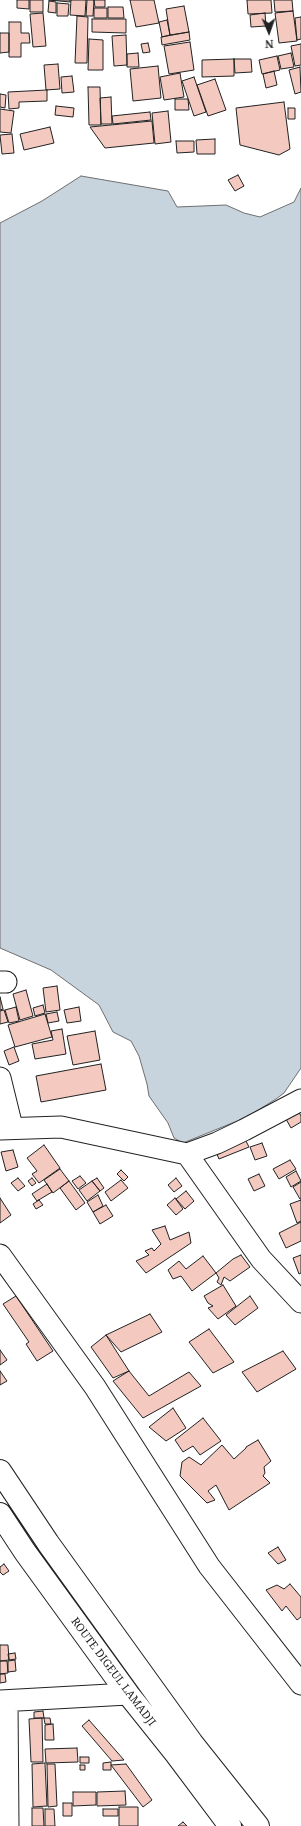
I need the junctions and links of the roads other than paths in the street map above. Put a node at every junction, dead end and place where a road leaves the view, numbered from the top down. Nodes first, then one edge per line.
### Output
1 (0, 1078) edge
2 (301, 1100) edge
3 (6, 1128) edge
4 (187, 1154) junction
5 (0, 1255) edge
6 (301, 1302) edge
7 (0, 1471) edge
8 (0, 1514) edge
9 (301, 1684) edge
10 (128, 1694) junction
11 (4, 1701) edge
12 (8, 1826) edge
13 (230, 1826) edge
14 (258, 1826) edge

1 - 3 street
2 - 4 street
3 - 4 street
4 - 6 street
5 - 9 street
7 - 14 main road
8 - 10 main road, ROUTE DIGEUL LAMADJI
10 - 11 street
10 - 13 main road, ROUTE DIGEUL LAMADJI
11 - 12 street

